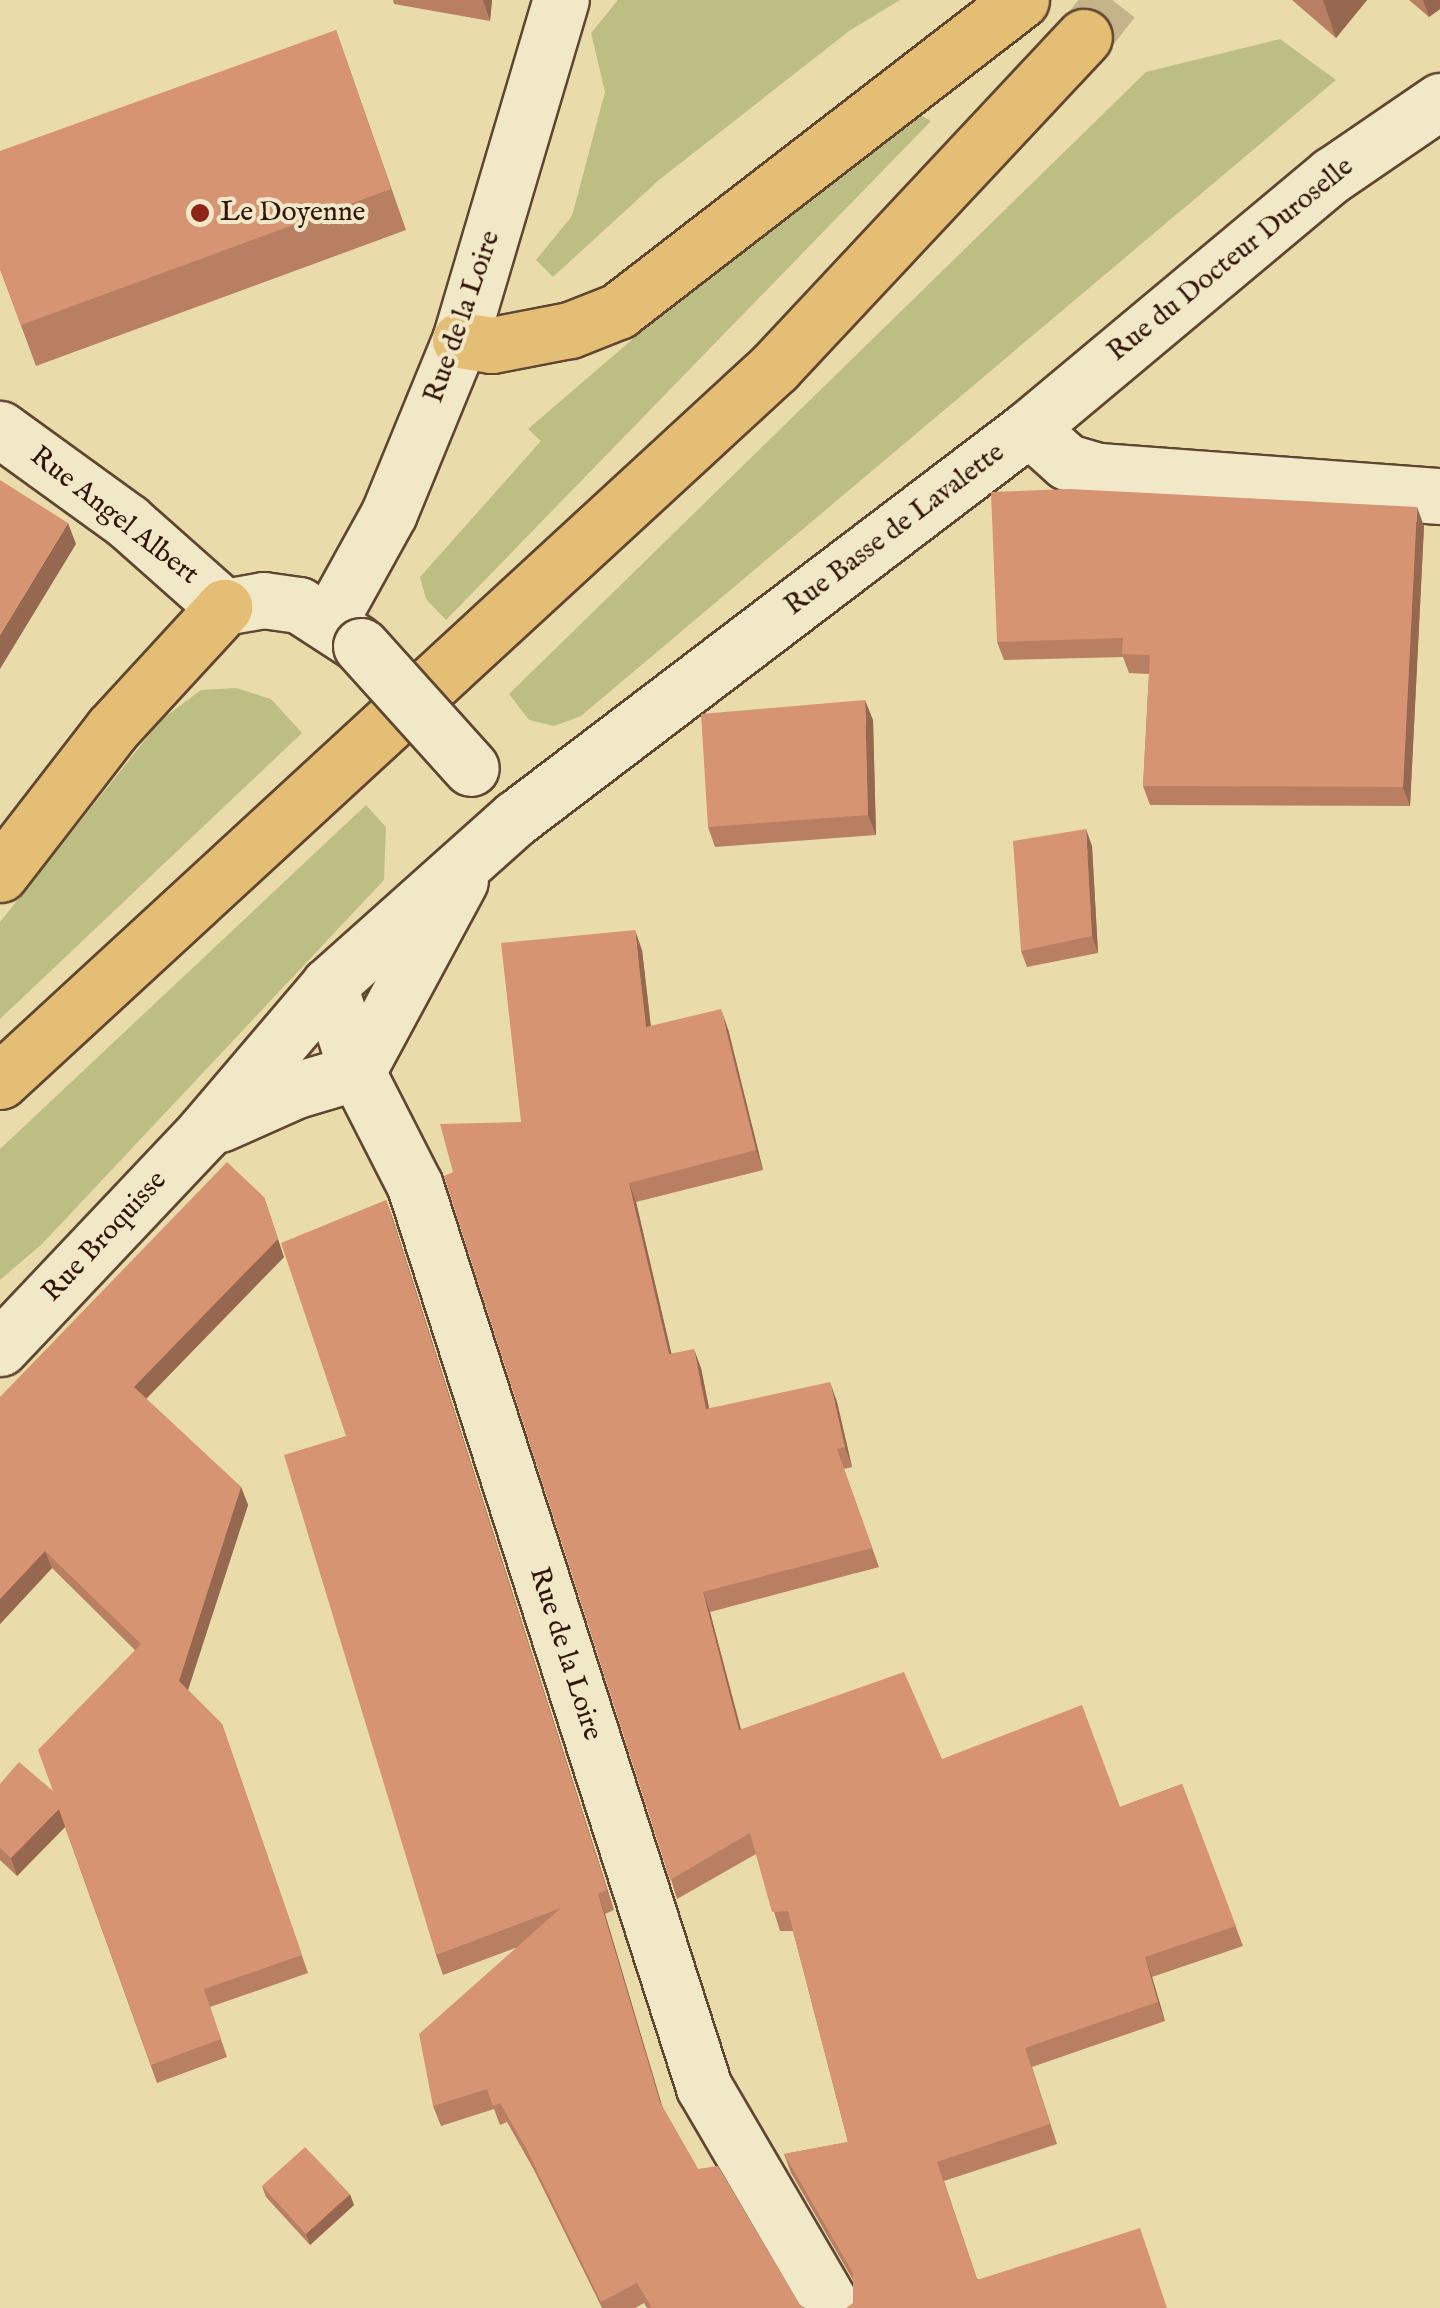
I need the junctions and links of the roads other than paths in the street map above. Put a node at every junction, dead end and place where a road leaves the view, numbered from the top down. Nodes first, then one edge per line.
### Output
1 (561, 0) edge
2 (1021, 0) edge
3 (1084, 38) tunnel mouth
4 (1440, 101) edge
5 (460, 340) junction
6 (1030, 428) junction
7 (0, 429) edge
8 (1440, 496) edge
9 (224, 607) junction
10 (346, 633) junction
11 (516, 818) junction
12 (472, 857) junction
13 (0, 874) edge
14 (329, 985) junction
15 (358, 1072) junction
16 (0, 1081) edge
17 (204, 1132) junction
18 (2, 1345) edge
19 (834, 2308) edge

1 - 5 street, Rue de la Loire
2 - 5 main road
3 - 16 main road
4 - 6 street, Rue du Docteur Duroselle
5 - 10 street, Rue de la Loire
6 - 8 street, Rue Basse de Lavalette
6 - 11 street, Rue Basse de Lavalette
7 - 9 street, Rue Angel Albert
9 - 10 street
9 - 13 main road
10 - 11 street, bridge
11 - 12 street, Rue Basse de Lavalette
12 - 14 street, Rue Basse de Lavalette
12 - 15 street, Rue Basse de Lavalette
14 - 15 street, Rue de la Loire
14 - 17 street, Rue Broquisse
15 - 17 street, Rue Broquisse
15 - 19 street, Rue de la Loire
17 - 18 street, Rue Broquisse

